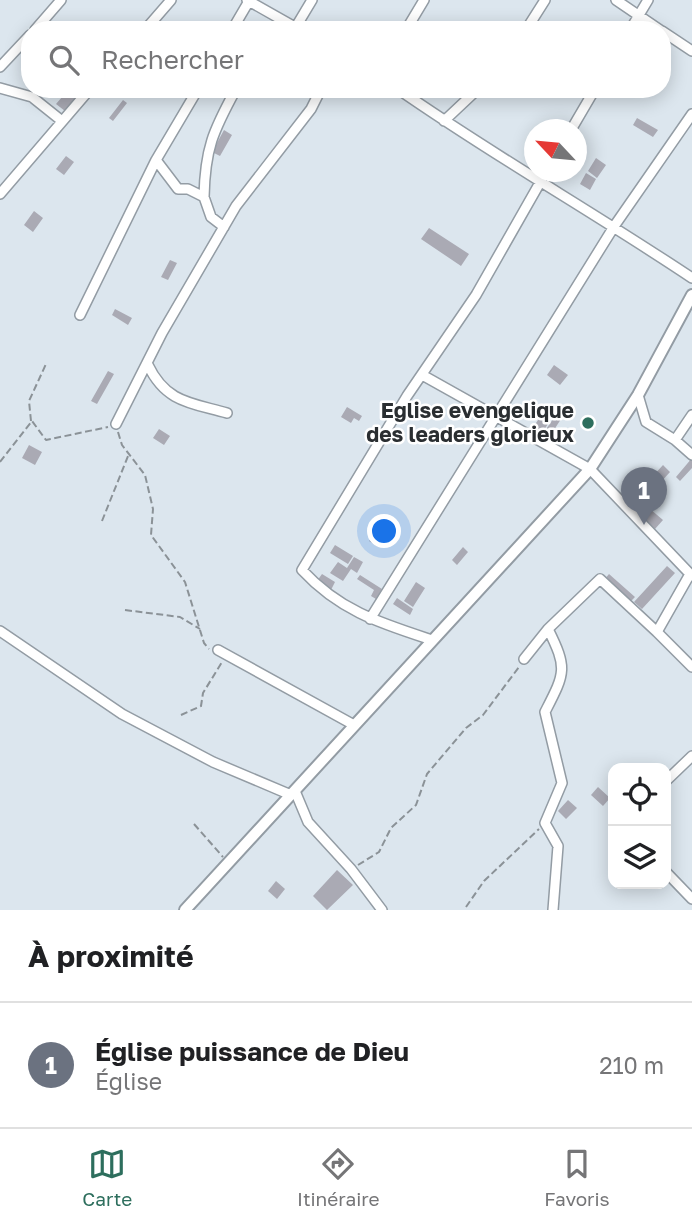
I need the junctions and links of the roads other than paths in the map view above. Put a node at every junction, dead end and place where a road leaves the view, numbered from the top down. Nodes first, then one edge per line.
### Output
1 (61, 0) edge
2 (171, 0) edge
3 (312, 0) edge
4 (424, 0) edge
5 (545, 0) edge
6 (616, 0) edge
7 (648, 0) edge
8 (248, 1) edge
9 (639, 16) junction
10 (43, 21) edge
11 (153, 21) edge
12 (237, 21) edge
13 (282, 21) edge
14 (300, 21) edge
15 (411, 21) edge
16 (532, 21) edge
17 (636, 21) edge
18 (647, 21) edge
19 (671, 37) edge
20 (21, 45) edge
21 (692, 51) edge
22 (0, 67) edge
23 (0, 88) edge
24 (21, 94) edge
25 (33, 98) edge
26 (82, 98) edge
27 (193, 98) edge
28 (231, 98) edge
29 (316, 98) edge
30 (411, 98) edge
31 (468, 98) edge
32 (590, 98) edge
33 (692, 114) edge
34 (577, 119) edge
35 (62, 121) junction
36 (444, 121) junction
37 (156, 160) junction
38 (539, 183) junction
39 (0, 194) edge
40 (204, 197) junction
41 (615, 225) junction
42 (224, 227) junction
43 (692, 278) edge
44 (692, 295) edge
45 (80, 314) dead end
46 (148, 365) junction
47 (424, 376) junction
48 (638, 395) junction
49 (227, 413) dead end
50 (498, 415) junction
51 (692, 415) edge
52 (116, 424) road end
53 (675, 440) junction
54 (692, 455) edge
55 (590, 469) junction
56 (691, 575) edge
57 (370, 619) junction
58 (548, 629) junction
59 (0, 631) edge
60 (657, 632) junction
61 (432, 640) junction
62 (218, 650) road end
63 (524, 659) road end
64 (692, 667) edge
65 (354, 725) junction
66 (692, 756) edge
67 (671, 776) edge
68 (293, 793) junction
69 (671, 877) edge
70 (692, 900) edge
71 (185, 910) edge
72 (382, 910) edge
73 (553, 910) edge

1 - 10 street
2 - 11 street
3 - 14 street
4 - 15 street
5 - 16 street
6 - 9 street
7 - 9 street
8 - 12 street
8 - 13 street
9 - 17 street
9 - 18 street
19 - 21 street
20 - 22 street
23 - 24 street
25 - 35 street
26 - 35 street
27 - 37 street
28 - 40 street
29 - 42 street
30 - 36 street
31 - 36 street
32 - 34 street
33 - 41 street
35 - 39 street
36 - 38 street
37 - 40 street
37 - 45 street
38 - 41 street
38 - 47 street
40 - 42 street
41 - 43 street
41 - 50 street
42 - 46 street
44 - 48 street
46 - 49 street
46 - 52 street
47 - 50 street
47 - 57 street
48 - 53 street
48 - 55 street
50 - 55 street
50 - 57 street
51 - 53 street
53 - 54 street
55 - 56 street
55 - 61 street
56 - 60 street
57 - 61 street
58 - 60 street
58 - 63 street
58 - 73 street
59 - 68 street
60 - 64 street
61 - 65 street
62 - 65 street
65 - 68 street
66 - 67 street
68 - 71 street
68 - 72 street
69 - 70 street

